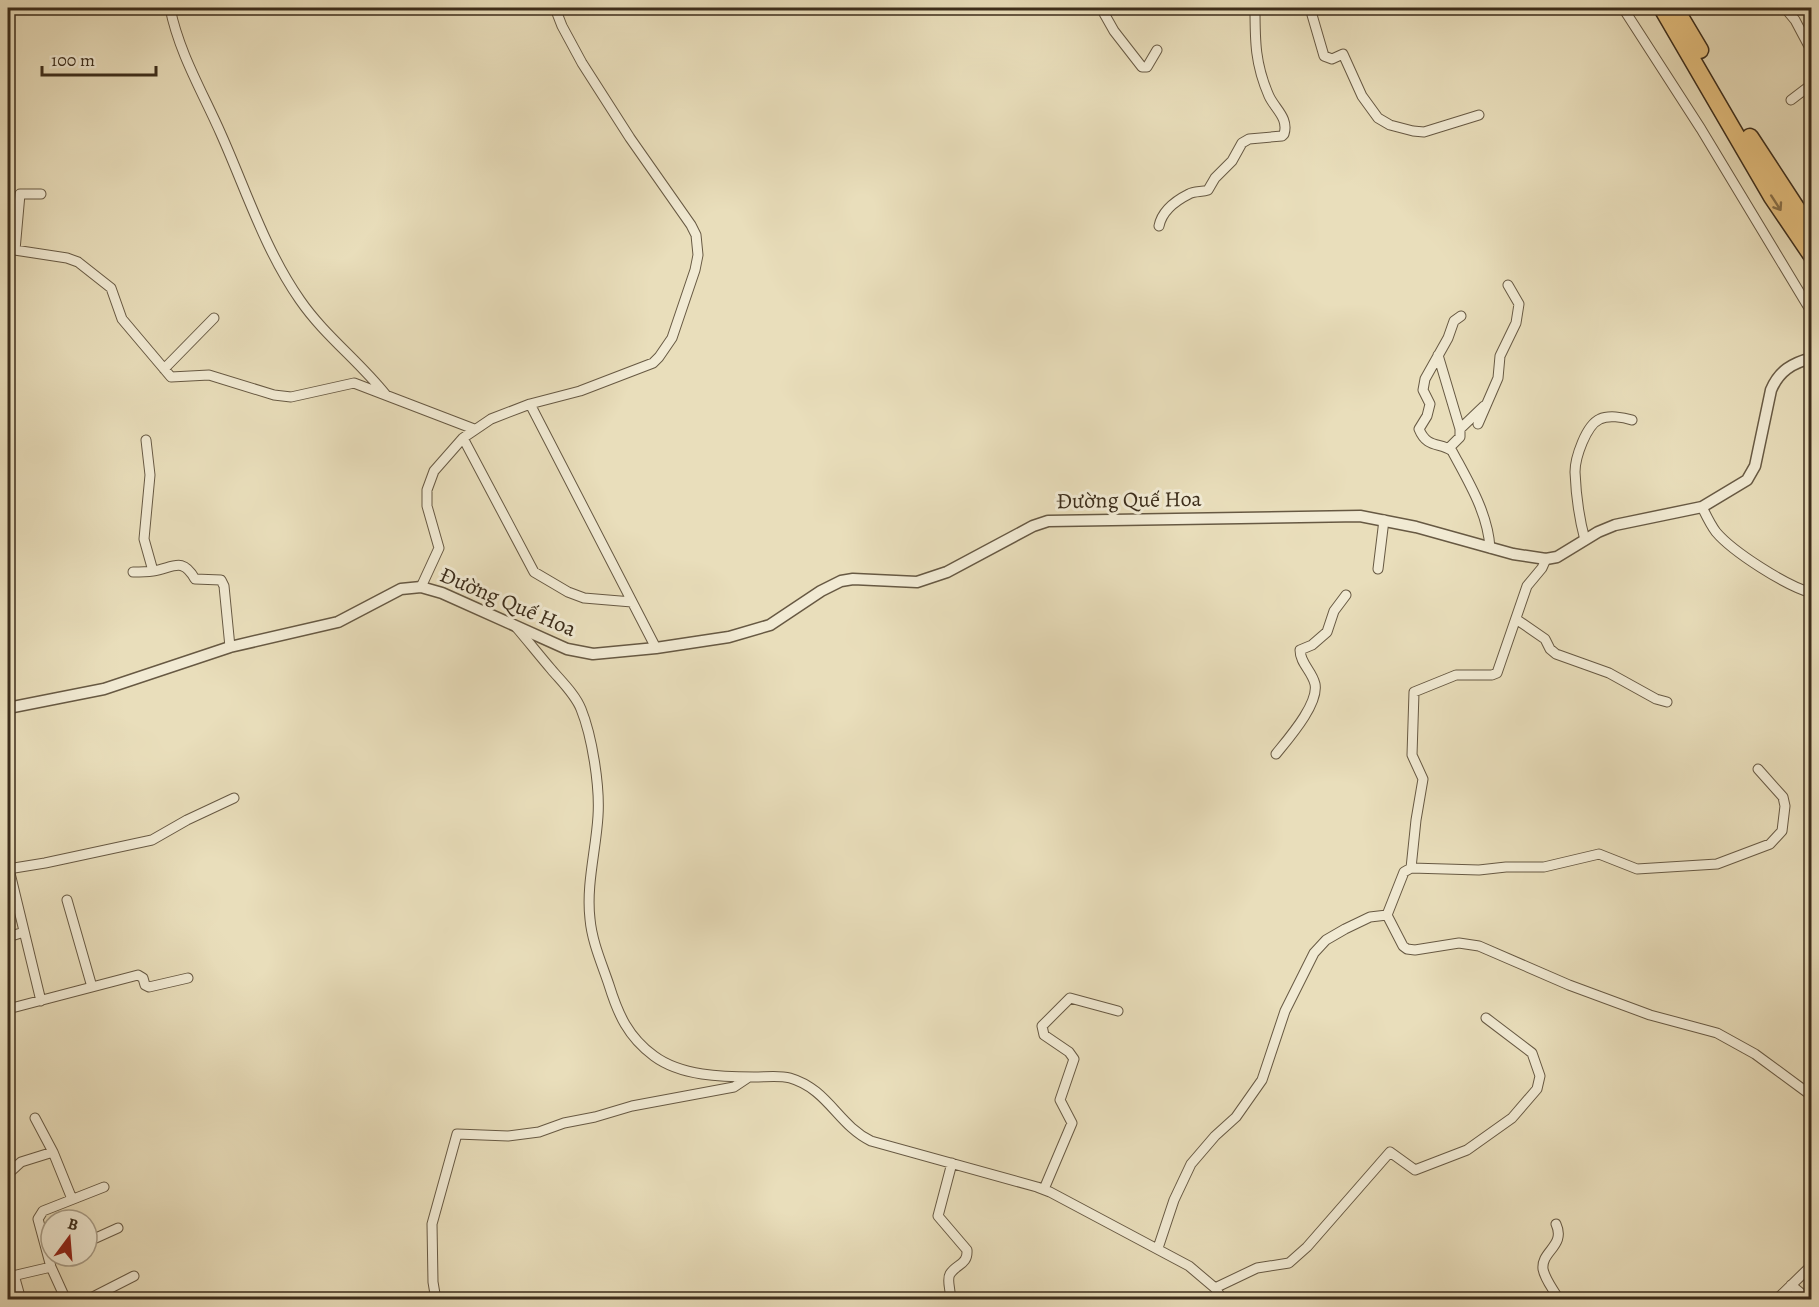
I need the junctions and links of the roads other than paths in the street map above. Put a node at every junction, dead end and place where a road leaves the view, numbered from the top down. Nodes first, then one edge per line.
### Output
1 (170, 8) edge
2 (555, 8) edge
3 (1101, 8) edge
4 (1255, 8) edge
5 (1310, 8) edge
6 (1623, 8) edge
7 (1662, 8) edge
8 (1676, 8) edge
9 (1785, 8) edge
10 (1157, 50) dead end
11 (1812, 52) edge
12 (1812, 84) edge
13 (1791, 100) dead end
14 (1479, 115) dead end
15 (41, 194) dead end
16 (1160, 226) dead end
17 (1812, 232) edge
18 (11, 249) edge
19 (1812, 256) edge
20 (1508, 285) dead end
21 (1812, 313) edge
22 (1461, 316) dead end
23 (214, 318) dead end
24 (1438, 355) junction
25 (1812, 358) edge
26 (164, 369) junction
27 (387, 396) junction
28 (1489, 402) junction
29 (530, 404) junction
30 (1632, 420) dead end
31 (1478, 424) dead end
32 (474, 429) junction
33 (1460, 429) junction
34 (463, 438) junction
35 (146, 440) dead end
36 (1449, 448) junction
37 (8, 491) edge
38 (8, 504) edge
39 (1702, 507) junction
40 (1384, 520) junction
41 (1586, 540) junction
42 (1490, 548) junction
43 (1546, 559) junction
44 (1378, 569) dead end
45 (153, 571) junction
46 (133, 572) dead end
47 (421, 587) junction
48 (1812, 593) edge
49 (1346, 596) dead end
50 (632, 602) junction
51 (1516, 619) junction
52 (515, 625) junction
53 (230, 647) junction
54 (656, 648) junction
55 (1667, 702) dead end
56 (8, 708) edge
57 (1276, 754) dead end
58 (1758, 769) dead end
59 (234, 798) dead end
60 (1411, 868) junction
61 (8, 869) edge
62 (67, 900) dead end
63 (1387, 915) junction
64 (24, 932) junction
65 (8, 937) edge
66 (188, 978) dead end
67 (92, 987) junction
68 (41, 1001) junction
69 (8, 1009) edge
70 (1118, 1011) dead end
71 (1486, 1018) dead end
72 (749, 1077) junction
73 (1812, 1096) edge
74 (35, 1118) dead end
75 (53, 1152) junction
76 (952, 1163) junction
77 (8, 1174) edge
78 (104, 1187) dead end
79 (1044, 1189) junction
80 (72, 1199) junction
81 (50, 1208) edge
82 (1556, 1224) dead end
83 (118, 1228) dead end
84 (99, 1237) edge
85 (1158, 1248) junction
86 (1812, 1265) edge
87 (39, 1268) edge
88 (53, 1268) edge
89 (11, 1276) edge
90 (134, 1276) dead end
91 (1791, 1285) junction
92 (1215, 1288) junction
93 (21, 1299) edge
94 (66, 1299) edge
95 (87, 1299) edge
96 (436, 1299) edge
97 (950, 1299) edge
98 (1223, 1299) edge
99 (1559, 1299) edge
100 (1776, 1299) edge
101 (1809, 1299) edge

1 - 27 street
2 - 29 street
3 - 10 street
4 - 16 street
5 - 14 street
6 - 21 street
7 -> 19 highway
8 - 17 highway
9 - 11 street
12 - 13 street
15 - 18 street
18 - 26 street
20 - 28 street
22 - 24 street
23 - 26 street
24 - 33 street
24 - 36 street
25 - 39 street
26 - 27 street
27 - 32 street
28 - 31 street
28 - 33 street
29 - 32 street
29 - 50 street
30 - 41 street
32 - 34 street
33 - 36 street
34 - 47 street
34 - 50 street
35 - 45 street
36 - 42 street
37 - 38 street
39 - 41 street
39 - 48 street
40 - 42 street, Đường Quế Hoa
40 - 44 street
40 - 54 street, Đường Quế Hoa
41 - 43 street
42 - 43 street, Đường Quế Hoa
43 - 51 street
45 - 46 street
45 - 53 street
47 - 52 street, Đường Quế Hoa
47 - 53 street, Đường Quế Hoa
49 - 57 street
50 - 54 street
51 - 55 street
51 - 60 street
52 - 54 street, Đường Quế Hoa
52 - 72 street
53 - 56 street, Đường Quế Hoa
58 - 60 street
59 - 61 street
60 - 63 street
61 - 64 street
62 - 67 street
63 - 73 street
63 - 85 street
64 - 65 street
64 - 68 street
66 - 67 street
67 - 68 street
68 - 69 street
70 - 79 street
71 - 92 street
72 - 76 street
72 - 96 street
74 - 75 street
75 - 77 street
75 - 80 street
76 - 79 street
76 - 97 street
78 - 80 street
79 - 85 street
80 - 81 street
82 - 99 street
83 - 84 street
85 - 92 street
86 - 91 street
87 - 89 street
88 - 94 street
89 - 93 street
90 - 95 street
91 - 100 street
91 - 101 street
92 - 98 street

